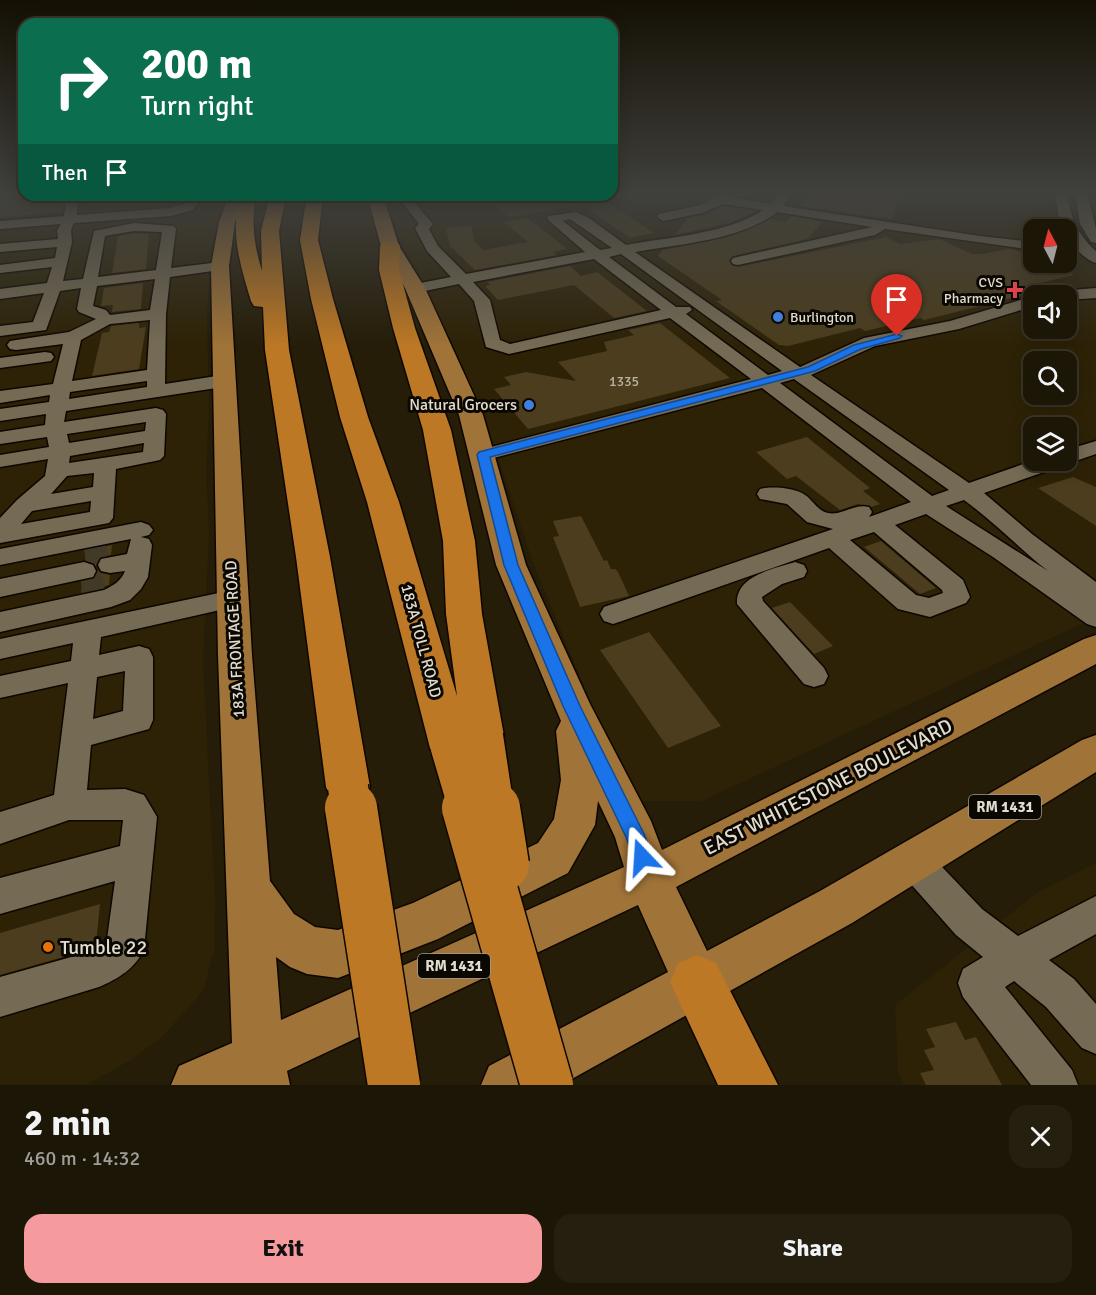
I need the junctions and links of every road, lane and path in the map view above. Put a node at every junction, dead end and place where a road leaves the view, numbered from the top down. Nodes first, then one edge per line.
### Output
1 (31, 245) edge
2 (41, 245) edge
3 (80, 245) edge
4 (83, 245) edge
5 (86, 245) edge
6 (97, 245) edge
7 (168, 245) edge
8 (223, 245) edge
9 (245, 245) edge
10 (271, 245) edge
11 (310, 245) edge
12 (430, 245) edge
13 (584, 245) edge
14 (617, 245) edge
15 (648, 245) edge
16 (813, 245) edge
17 (1081, 245) edge
18 (390, 246) joint
19 (0, 249) edge
20 (623, 249) junction
21 (1077, 249) edge
22 (1084, 249) junction
23 (61, 254) edge
24 (596, 254) junction
25 (0, 259) edge
26 (1096, 259) edge
27 (738, 261) dead end
28 (220, 266) junction
29 (0, 269) edge
30 (165, 273) junction
31 (462, 279) junction
32 (0, 280) edge
33 (91, 283) junction
34 (415, 288) junction
35 (1096, 293) edge
36 (0, 294) edge
37 (1077, 295) edge
38 (1023, 304) edge
39 (0, 305) edge
40 (702, 307) junction
41 (85, 309) junction
42 (674, 312) junction
43 (158, 314) junction
44 (0, 317) edge
45 (106, 320) junction
46 (0, 331) edge
47 (0, 348) edge
48 (277, 350) junction
49 (0, 363) edge
50 (66, 371) junction
51 (798, 373) junction
52 (0, 380) edge
53 (765, 380) junction
54 (223, 381) junction
55 (156, 382) junction
56 (0, 397) edge
57 (0, 416) edge
58 (56, 429) junction
59 (155, 435) junction
60 (0, 438) edge
61 (1096, 447) edge
62 (1077, 453) edge
63 (483, 455) junction
64 (0, 461) edge
65 (59, 461) junction
66 (106, 465) junction
67 (1026, 471) edge
68 (103, 492) junction
69 (967, 492) junction
70 (768, 494) dead end
71 (25, 505) junction
72 (919, 509) junction
73 (0, 510) edge
74 (101, 518) junction
75 (878, 523) junction
76 (0, 534) edge
77 (833, 538) junction
78 (139, 553) junction
79 (0, 557) edge
80 (110, 566) tunnel mouth
81 (84, 571) junction
82 (795, 571) dead end
83 (0, 572) edge
84 (0, 588) edge
85 (1096, 595) edge
86 (233, 599) junction
87 (0, 605) edge
88 (613, 614) dead end
89 (1096, 617) edge
90 (0, 622) edge
91 (88, 632) junction
92 (1096, 648) edge
93 (0, 650) edge
94 (82, 669) junction
95 (814, 676) dead end
96 (0, 687) edge
97 (572, 706) junction
98 (76, 736) junction
99 (467, 742) junction
100 (1096, 752) edge
101 (69, 805) junction
102 (0, 828) edge
103 (133, 859) junction
104 (914, 862) junction
105 (649, 878) junction
106 (249, 889) junction
107 (0, 896) edge
108 (1096, 914) edge
109 (1016, 958) junction
110 (697, 982) junction
111 (0, 997) edge
112 (1096, 1034) edge
113 (261, 1070) edge
114 (198, 1085) edge
115 (394, 1085) edge
116 (508, 1085) edge
117 (547, 1085) edge
118 (749, 1085) edge
119 (1057, 1085) edge

1 - 23 street
2 - 23 street
3 - 23 street
4 - 23 street
5 - 23 street
6 - 33 street
7 - 30 street
8 - 28 main road, 183A FRONTAGE ROAD
9 - 48 highway
10 - 48 highway
11 - 99 highway, 183A TOLL ROAD
12 - 31 street
13 - 24 street
14 - 20 street
15 - 20 street
16 - 27 street
17 - 22 street
18 - 34 main road
18 - 99 highway
19 - 23 street
20 - 24 street
20 - 40 street
21 - 22 street
22 - 26 street
23 - 25 street
23 - 29 street
23 - 32 street
23 - 33 street
23 - 36 street
23 - 39 street
23 - 41 street
23 - 44 street
23 - 46 street
24 - 31 street
24 - 42 street
28 - 30 street
28 - 54 main road, 183A FRONTAGE ROAD
30 - 33 street
30 - 43 street
31 - 34 street
31 - 42 street
33 - 41 street
34 - 63 main road
35 - 37 street
38 - 51 street
40 - 42 street
40 - 51 street
41 - 45 street
42 - 53 street
43 - 45 street
43 - 55 street
45 - 50 street
47 - 50 street
48 - 115 highway, bridge
49 - 50 street
50 - 52 street
50 - 55 street
50 - 56 street
50 - 57 street
50 - 58 street
51 - 53 street
51 - 69 street
53 - 63 street
53 - 72 street
54 - 55 street
54 - 86 main road, 183A FRONTAGE ROAD
58 - 59 street
58 - 60 street
58 - 65 street
59 - 65 street
59 - 66 street
61 - 62 street
63 - 97 main road
64 - 65 street
65 - 66 street
65 - 71 street
66 - 68 street
67 - 69 street
68 - 71 street
68 - 74 street
69 - 72 street
69 - 85 street
70 - 72 street
71 - 73 street
71 - 76 street
72 - 75 street
72 - 89 street
74 - 76 street
74 - 78 street
75 - 77 street
75 - 77 street
77 - 88 street
78 - 79 street
78 - 80 street
78 - 90 street
81 - 83 street
81 - 84 street
81 - 87 street
82 - 95 street
86 - 91 street
86 - 106 main road, 183A FRONTAGE ROAD
91 - 93 street
91 - 94 street
92 - 105 main road, EAST WHITESTONE BOULEVARD / RM 1431
94 - 96 street
94 - 98 street
94 - 98 street
97 - 105 main road
97 - 106 main road
98 - 101 street
99 - 117 highway, 183A TOLL ROAD, bridge
100 - 104 main road, RM 1431
101 - 102 street
101 - 103 street
103 - 107 street
103 - 111 street
104 - 109 street
104 - 110 main road, RM 1431
105 - 110 main road
105 - 113 main road, EAST WHITESTONE BOULEVARD / RM 1431
106 - 113 main road, 183A FRONTAGE ROAD
108 - 109 street
109 - 112 street
109 - 119 street
110 - 116 main road, RM 1431
110 - 118 highway
113 - 114 main road, EAST WHITESTONE BOULEVARD / RM 1431

